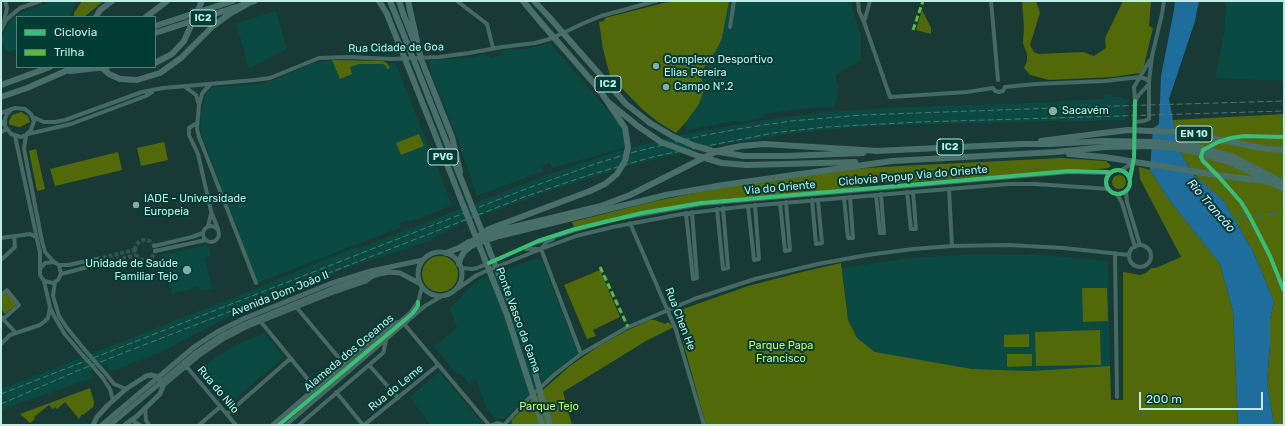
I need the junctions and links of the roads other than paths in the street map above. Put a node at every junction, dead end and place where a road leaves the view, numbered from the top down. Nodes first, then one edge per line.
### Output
1 (5, 1) edge
2 (40, 1) edge
3 (112, 1) edge
4 (167, 1) edge
5 (202, 1) edge
6 (234, 1) edge
7 (380, 1) edge
8 (390, 1) edge
9 (398, 1) edge
10 (408, 1) edge
11 (457, 1) edge
12 (518, 1) edge
13 (523, 1) edge
14 (534, 1) edge
15 (656, 1) edge
16 (734, 1) edge
17 (858, 1) edge
18 (870, 1) edge
19 (992, 1) edge
20 (1164, 1) edge
21 (253, 2) edge
22 (646, 3) edge
23 (7, 8) junction
24 (14, 13) junction
25 (533, 14) junction
26 (97, 16) edge
27 (147, 16) edge
28 (864, 22) junction
29 (156, 26) edge
30 (2, 27) edge
31 (730, 27) dead end
32 (156, 33) edge
33 (493, 48) junction
34 (1152, 56) junction
35 (421, 59) junction
36 (156, 62) edge
37 (47, 68) edge
38 (73, 68) edge
39 (97, 68) edge
40 (101, 68) edge
41 (66, 71) junction
42 (1140, 76) junction
43 (1125, 79) junction
44 (998, 80) junction
45 (1149, 83) junction
46 (211, 84) junction
47 (1, 85) edge
48 (197, 85) junction
49 (184, 86) junction
50 (1005, 87) junction
51 (1134, 87) junction
52 (993, 88) junction
53 (155, 90) junction
54 (196, 94) junction
55 (202, 94) junction
56 (1, 97) edge
57 (607, 101) junction
58 (1135, 101) junction
59 (199, 105) junction
60 (11, 110) junction
61 (1, 113) edge
62 (33, 117) junction
63 (1, 121) edge
64 (1135, 122) junction
65 (197, 123) junction
66 (6, 127) junction
67 (1, 132) edge
68 (27, 134) junction
69 (15, 136) junction
70 (1284, 137) edge
71 (1022, 144) junction
72 (1104, 144) junction
73 (1284, 150) edge
74 (879, 151) junction
75 (1056, 152) junction
76 (1134, 158) junction
77 (873, 164) junction
78 (1122, 170) junction
79 (1110, 173) junction
80 (1130, 178) junction
81 (961, 181) junction
82 (1284, 182) edge
83 (935, 183) junction
84 (464, 189) junction
85 (949, 189) junction
86 (1109, 189) junction
87 (1284, 189) edge
88 (1126, 191) junction
89 (907, 192) junction
90 (912, 192) junction
91 (881, 194) junction
92 (1117, 194) junction
93 (876, 195) junction
94 (850, 197) junction
95 (844, 198) junction
96 (812, 200) junction
97 (818, 200) junction
98 (786, 202) junction
99 (780, 203) junction
100 (755, 205) junction
101 (748, 206) junction
102 (723, 208) junction
103 (717, 209) junction
104 (211, 211) junction
105 (692, 212) junction
106 (686, 213) junction
107 (643, 214) junction
108 (616, 219) junction
109 (630, 223) junction
110 (208, 226) junction
111 (218, 229) junction
112 (1256, 229) dead end
113 (203, 233) junction
114 (565, 233) junction
115 (14, 236) junction
116 (36, 237) junction
117 (1, 238) edge
118 (206, 240) junction
119 (468, 243) junction
120 (1140, 245) junction
121 (154, 246) tunnel mouth
122 (952, 246) junction
123 (1135, 247) junction
124 (541, 249) junction
125 (155, 251) tunnel mouth
126 (446, 253) junction
127 (512, 253) junction
128 (1115, 253) junction
129 (1129, 255) junction
130 (97, 259) tunnel mouth
131 (1, 260) edge
132 (423, 260) junction
133 (54, 262) junction
134 (99, 264) tunnel mouth
135 (59, 265) junction
136 (460, 266) junction
137 (40, 269) junction
138 (62, 274) junction
139 (374, 275) junction
140 (44, 281) junction
141 (55, 282) junction
142 (256, 283) dead end
143 (421, 285) junction
144 (457, 288) junction
145 (1, 295) edge
146 (442, 296) junction
147 (50, 307) junction
148 (297, 308) junction
149 (668, 310) junction
150 (2, 318) edge
151 (402, 320) junction
152 (261, 322) junction
153 (404, 325) junction
154 (16, 333) junction
155 (386, 340) junction
156 (1, 344) edge
157 (581, 354) junction
158 (290, 358) junction
159 (344, 364) junction
160 (369, 365) junction
161 (186, 366) junction
162 (438, 366) junction
163 (104, 376) junction
164 (161, 382) junction
165 (315, 388) junction
166 (126, 389) junction
167 (336, 392) junction
168 (1118, 397) dead end
169 (398, 398) junction
170 (113, 400) junction
171 (220, 407) junction
172 (145, 408) junction
173 (227, 414) junction
174 (131, 420) junction
175 (95, 424) edge
176 (102, 425) edge
177 (110, 425) edge
178 (125, 425) edge
179 (140, 425) edge
180 (149, 425) edge
181 (199, 425) edge
182 (236, 425) edge
183 (272, 425) edge
184 (277, 425) edge
185 (286, 425) edge
186 (299, 425) edge
187 (364, 425) edge
188 (489, 425) edge
189 (492, 425) edge
190 (503, 425) edge
191 (542, 425) edge
192 (550, 425) edge
193 (704, 425) edge

1 - 23 street
2 - 24 street
3 - 26 highway
4 - 27 highway
5 - 36 highway, bridge
6 - 29 highway, IC2
7 - 191 highway, Ponte Vasco da Gama / PVG, bridge
8 - 84 highway, Ponte Vasco da Gama / PVG, bridge
9 - 35 highway, bridge
10 - 35 highway, bridge
11 - 33 street
12 - 25 highway
13 - 25 highway, IC2
14 - 74 highway, IC2, bridge
15 - 22 street, Rua Cidade de Goa
16 - 31 street
17 - 28 street
18 - 28 street
19 - 44 street
20 - 34 street
21 - 32 highway, IC2
21 - 40 highway, bridge
22 - 33 street, Rua Cidade de Goa
23 - 24 street
23 - 30 street
24 - 30 street
25 - 57 highway, IC2, bridge
28 - 52 street
33 - 46 street, Rua Cidade de Goa
34 - 42 street
34 - 45 street
35 - 84 highway, bridge
37 - 47 highway
38 - 41 highway
39 - 41 highway
41 - 56 highway
42 - 43 street
42 - 45 street
42 - 51 street
43 - 50 street
43 - 51 street
44 - 50 street
44 - 52 street
45 - 58 street
45 - 64 street
46 - 48 street, Rua Cidade de Goa
46 - 55 street
48 - 49 street, Rua Cidade de Goa
48 - 54 street
48 - 55 street
49 - 53 street, Rua Cidade de Goa
49 - 54 street
50 - 52 street
51 - 58 street
53 - 62 street, Rua Cidade de Goa
53 - 68 street, Rua Cidade de Goa
54 - 59 street
55 - 59 street
57 - 77 highway, IC2, bridge
57 - 119 highway, bridge
58 - 64 street
59 - 65 street
60 - 61 street
60 - 62 street
60 - 66 street
62 - 68 street
63 - 66 street
64 - 76 street
65 - 104 street
65 - 142 street
66 - 67 street
66 - 69 street
68 - 69 street
68 - 133 street
69 - 116 street
70 - 112 street
71 - 72 highway, IC2
71 - 73 highway, EN 10, bridge
71 - 74 highway, IC2
72 - 75 highway, IC2
72 - 82 highway, IC2, bridge
72 - 87 highway, IC2, bridge
74 - 119 highway
75 - 77 highway, IC2
75 - 82 highway, bridge
76 - 78 street
76 - 80 street
77 - 136 highway
78 - 79 street
78 - 80 street
79 - 81 street, Via do Oriente
79 - 86 street
80 - 88 street
81 - 83 street, Via do Oriente
81 - 85 street
83 - 85 street
83 - 107 street, Via do Oriente
84 - 192 highway, Ponte Vasco da Gama / PVG, bridge
85 - 86 street, Via do Oriente
85 - 90 street, Via do Oriente
85 - 122 street
86 - 92 street
88 - 92 street
88 - 120 street
89 - 90 street, Via do Oriente
89 - 90 street
89 - 91 street, Via do Oriente
91 - 93 street, Via do Oriente
91 - 93 street
92 - 123 street
93 - 94 street, Via do Oriente
94 - 95 street, Via do Oriente
94 - 95 street
95 - 97 street, Via do Oriente
96 - 97 street, Via do Oriente
96 - 97 street
96 - 98 street, Via do Oriente
98 - 99 street, Via do Oriente
98 - 99 street
99 - 100 street, Via do Oriente
100 - 101 street, Via do Oriente
100 - 101 street
101 - 102 street, Via do Oriente
102 - 103 street, Via do Oriente
102 - 103 street
103 - 105 street, Via do Oriente
104 - 110 street
104 - 111 street
105 - 106 street, Via do Oriente
105 - 106 street
106 - 109 street, Via do Oriente
107 - 108 street, Via do Oriente
107 - 109 street
108 - 109 street
108 - 114 street, Via do Oriente
109 - 124 street, Via do Oriente
109 - 149 street, Rua Chen He
110 - 111 street
110 - 113 street
111 - 118 street
113 - 118 street
113 - 121 street
114 - 124 street
114 - 127 street, Via do Oriente
115 - 116 street
115 - 117 street
115 - 131 street
116 - 137 street
118 - 125 street
119 - 126 highway
120 - 123 street
120 - 129 street
122 - 128 street
122 - 149 street
123 - 129 street
124 - 127 street
124 - 144 street, Via do Oriente
124 - 157 street
126 - 132 main road
126 - 136 main road
127 - 136 street, Via do Oriente
128 - 129 street
128 - 168 street
130 - 135 street
132 - 143 main road
132 - 164 main road, Avenida Dom João II
133 - 135 street
133 - 137 street
134 - 138 street
135 - 138 street
136 - 144 main road
137 - 140 street
138 - 141 street
139 - 143 main road, Avenida Dom João II
139 - 148 street
139 - 164 main road, Avenida Dom João II
140 - 141 street
140 - 147 street
141 - 163 street, bridge
143 - 146 main road
143 - 151 street, Alameda dos Oceanos
144 - 146 main road
145 - 150 street
146 - 153 street, Alameda dos Oceanos
147 - 154 street
147 - 163 street, bridge
148 - 152 street
148 - 159 street
149 - 157 street
149 - 193 street, Rua Chen He
150 - 154 street
151 - 159 street, Alameda dos Oceanos
151 - 184 street, Alameda dos Oceanos
152 - 158 street
152 - 161 street
153 - 155 street, Alameda dos Oceanos
153 - 162 street
154 - 156 street
155 - 160 street, Alameda dos Oceanos
155 - 185 street, Alameda dos Oceanos
157 - 190 street
158 - 165 street
158 - 173 street
159 - 165 street, Alameda dos Oceanos
160 - 167 street, Alameda dos Oceanos
160 - 169 street
161 - 164 street
161 - 171 street, Rua do Nilo
162 - 169 street, Rua do Leme
162 - 188 street
163 - 166 street
163 - 170 street
164 - 166 main road
164 - 172 main road, Avenida Dom João II
164 - 176 main road, Avenida Dom João II
164 - 177 main road, Avenida Dom João II
165 - 183 street, Alameda dos Oceanos
166 - 170 main road
167 - 186 street, Alameda dos Oceanos
167 - 187 street
169 - 187 street, Rua do Leme
170 - 175 main road
171 - 173 street, Rua do Nilo
171 - 181 street
172 - 174 main road, Avenida Dom João II
172 - 180 street
173 - 182 street, Rua do Nilo
174 - 178 main road, Avenida Dom João II
174 - 179 street
189 - 190 street

